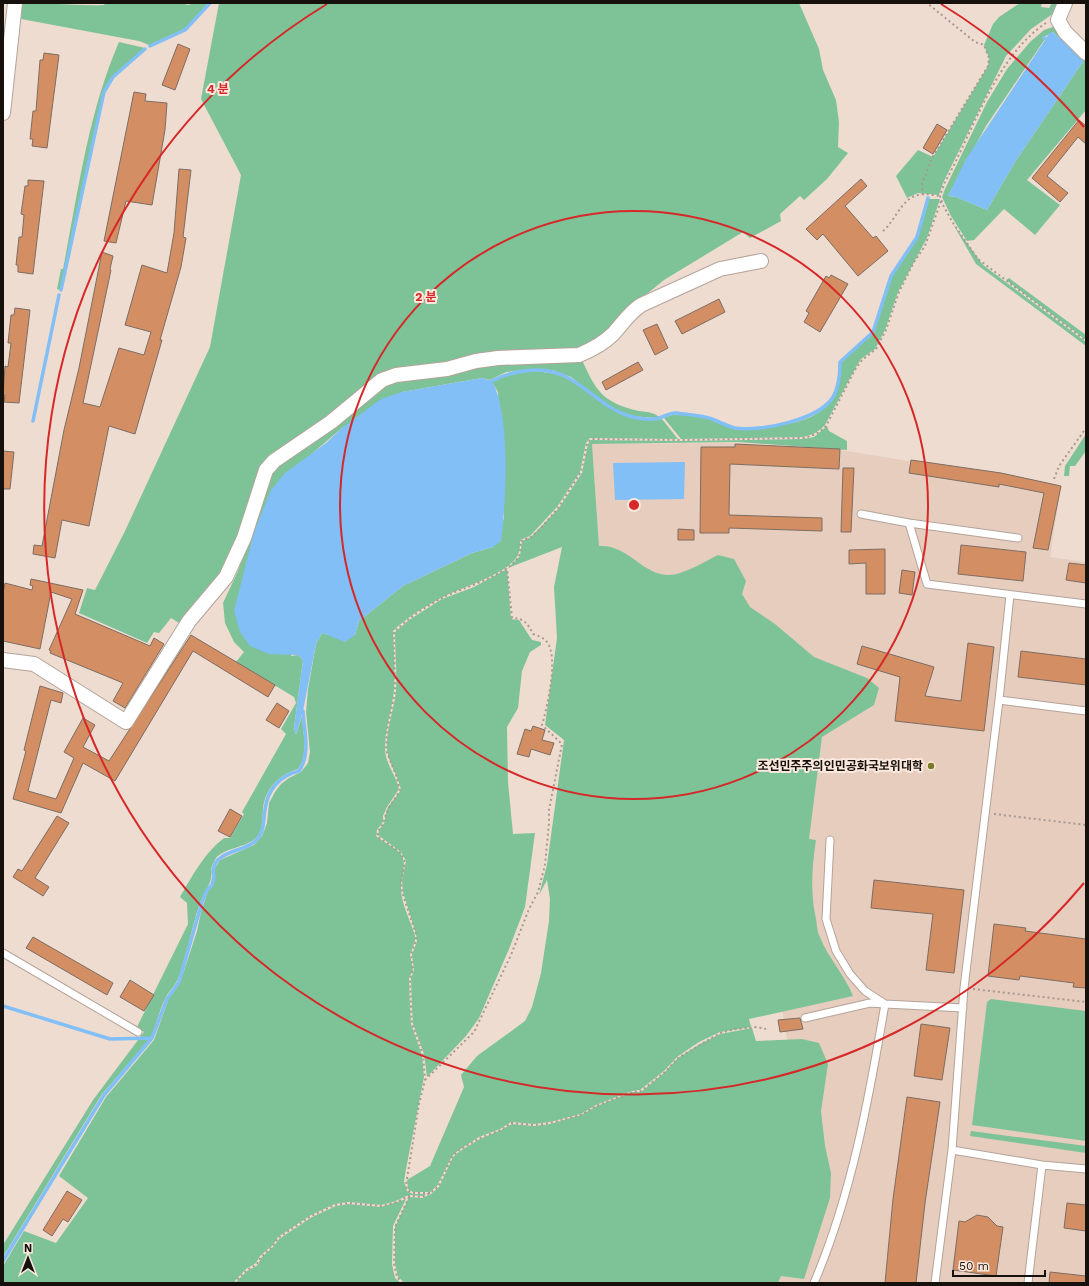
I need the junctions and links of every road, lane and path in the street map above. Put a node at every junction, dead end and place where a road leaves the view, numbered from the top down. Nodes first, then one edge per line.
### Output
1 (15, 3) edge
2 (927, 3) edge
3 (1062, 9) edge
4 (1086, 53) edge
5 (3, 113) edge
6 (923, 195) junction
7 (940, 196) junction
8 (941, 201) junction
9 (884, 231) dead end
10 (761, 261) dead end
11 (1086, 341) edge
12 (1086, 428) edge
13 (1054, 479) dead end
14 (861, 514) dead end
15 (909, 523) junction
16 (1018, 538) dead end
17 (507, 568) junction
18 (1010, 595) junction
19 (1086, 604) edge
20 (3, 660) edge
21 (999, 700) junction
22 (1086, 711) edge
23 (985, 813) junction
24 (1086, 825) edge
25 (830, 840) dead end
26 (3, 953) edge
27 (964, 988) junction
28 (1086, 1002) edge
29 (885, 1004) junction
30 (963, 1008) junction
31 (804, 1018) dead end
32 (766, 1029) dead end
33 (138, 1032) dead end
34 (425, 1080) junction
35 (952, 1150) junction
36 (1042, 1165) junction
37 (1086, 1169) edge
38 (430, 1193) junction
39 (409, 1196) junction
40 (234, 1283) edge
41 (403, 1283) edge
42 (814, 1283) edge
43 (935, 1283) edge
44 (1028, 1283) edge

1 - 5 street
2 - 6 path
3 - 4 street
3 - 7 path
6 - 7 path
6 - 9 path
7 - 8 path
8 - 11 path
8 - 17 path
10 - 20 street
12 - 13 path
14 - 15 lane
15 - 16 lane
15 - 18 lane
17 - 34 path
17 - 34 path
18 - 19 lane
18 - 21 lane
21 - 22 lane
21 - 23 lane
23 - 24 path
23 - 27 lane
25 - 29 lane
26 - 33 lane
27 - 28 path
27 - 30 lane
29 - 30 lane
29 - 31 lane
29 - 42 lane
30 - 35 lane
32 - 38 path
34 - 38 path
35 - 36 lane
35 - 43 lane
36 - 37 lane
36 - 44 lane
38 - 39 path
39 - 40 path
39 - 41 path

